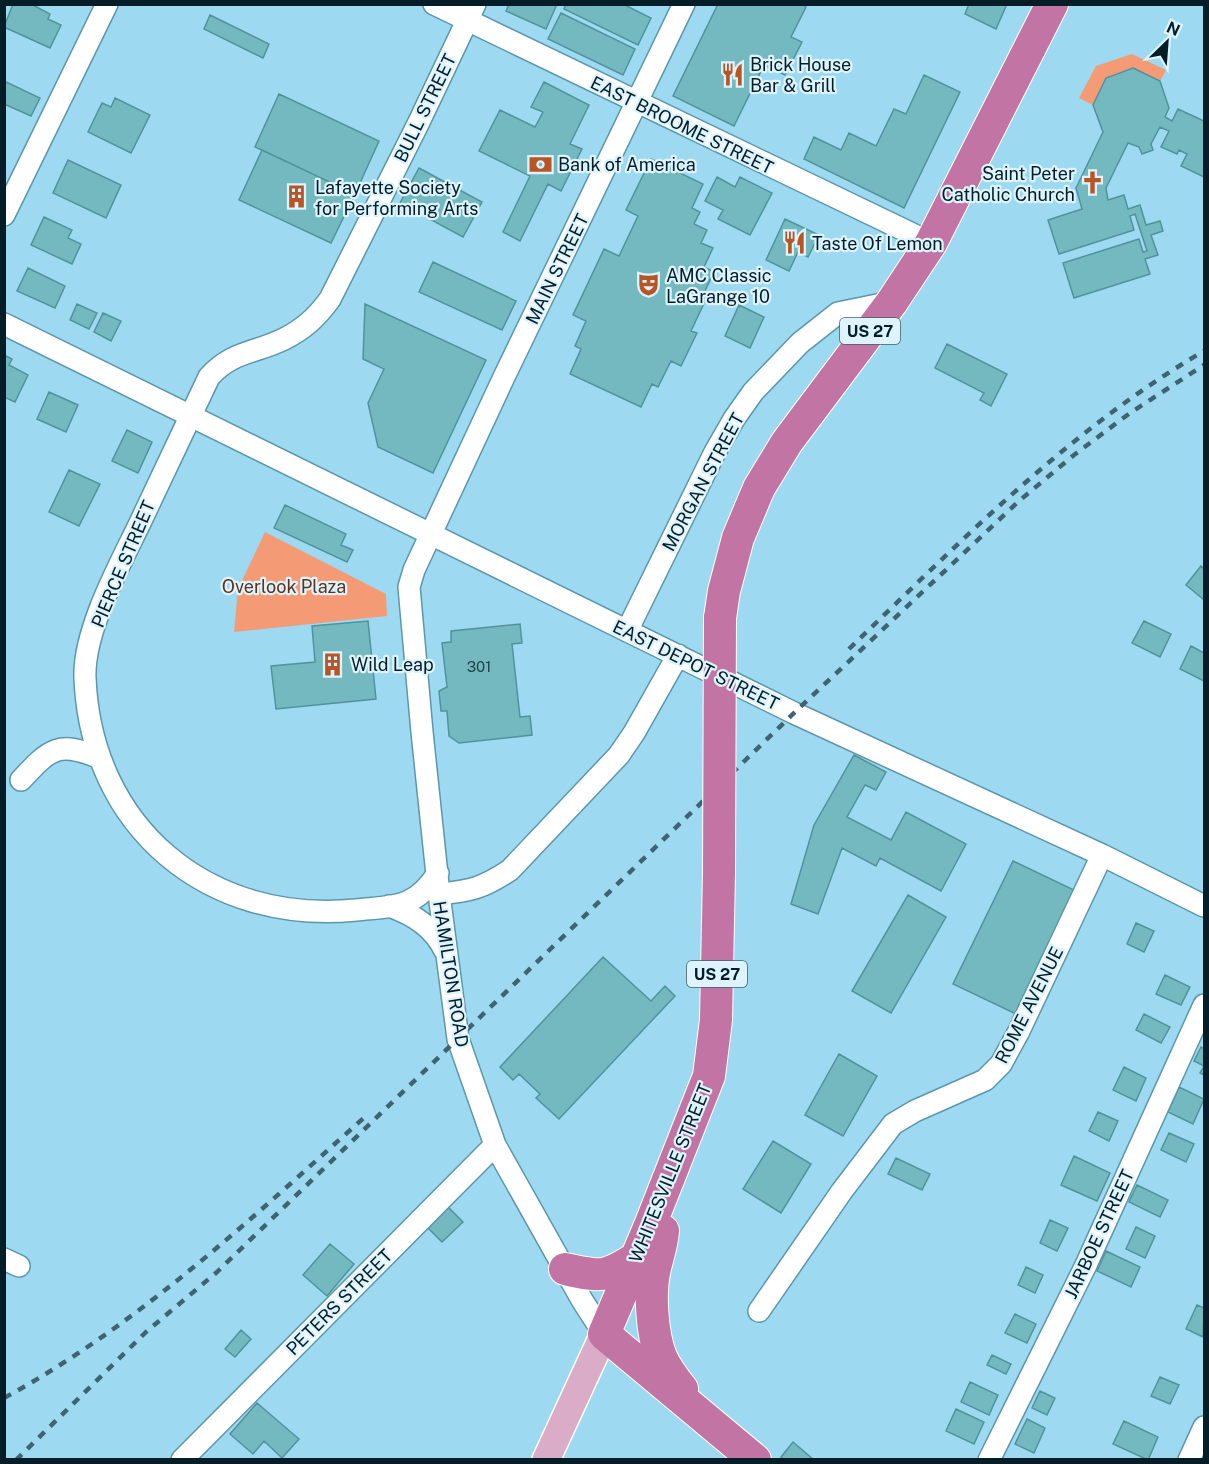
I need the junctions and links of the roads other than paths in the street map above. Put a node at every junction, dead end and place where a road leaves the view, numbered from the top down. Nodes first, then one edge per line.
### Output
1 (107, 4) edge
2 (434, 4) edge
3 (684, 4) edge
4 (1052, 4) edge
5 (471, 12) edge
6 (637, 103) junction
7 (4, 215) edge
8 (931, 243) junction
9 (892, 302) junction
10 (4, 324) edge
11 (191, 415) junction
12 (431, 534) junction
13 (627, 630) junction
14 (678, 656) junction
15 (100, 758) junction
16 (21, 780) dead end
17 (1102, 855) junction
18 (439, 884) junction
19 (389, 906) junction
20 (1204, 906) edge
21 (447, 957) junction
22 (1204, 1005) edge
23 (495, 1145) junction
24 (667, 1183) junction
25 (636, 1258) junction
26 (565, 1269) junction
27 (759, 1311) dead end
28 (604, 1334) junction
29 (703, 1415) junction
30 (1204, 1427) edge
31 (183, 1460) edge
32 (546, 1460) edge
33 (755, 1460) edge
34 (989, 1460) edge
35 (1189, 1460) edge

1 - 7 street
2 - 5 street, EAST BROOME STREET
3 - 6 street, MAIN STREET
4 - 8 highway, US 27
5 - 6 street, EAST BROOME STREET
5 - 11 street, BULL STREET
6 - 8 street, EAST BROOME STREET
6 - 12 street, MAIN STREET
8 - 9 highway, US 27
9 - 13 street, MORGAN STREET
9 - 24 highway, WHITESVILLE STREET / US 27, bridge
10 - 11 street, EAST DEPOT STREET
11 - 12 street, EAST DEPOT STREET
11 - 15 street, PIERCE STREET
12 - 13 street, EAST DEPOT STREET
12 - 18 street, HAMILTON ROAD
13 - 14 street, EAST DEPOT STREET
14 - 17 street, EAST DEPOT STREET
14 - 18 street
15 - 16 street
15 - 19 street, PIERCE STREET
17 - 20 street, EAST DEPOT STREET
17 - 27 street, ROME AVENUE
18 - 19 street, PIERCE STREET
18 - 21 street, HAMILTON ROAD
19 - 21 street
21 - 23 street, HAMILTON ROAD
22 - 34 street, JARBOE STREET
23 - 26 street, HAMILTON ROAD
23 - 31 street, PETERS STREET
24 - 25 highway, WHITESVILLE STREET / US 27
24 - 29 highway
25 - 26 highway
25 - 28 highway, WHITESVILLE STREET / US 27
26 - 28 street, HAMILTON ROAD
28 - 29 highway, HAMILTON ROAD
28 - 32 main road, WHITESVILLE STREET
29 - 33 highway, HAMILTON ROAD
30 - 35 street

